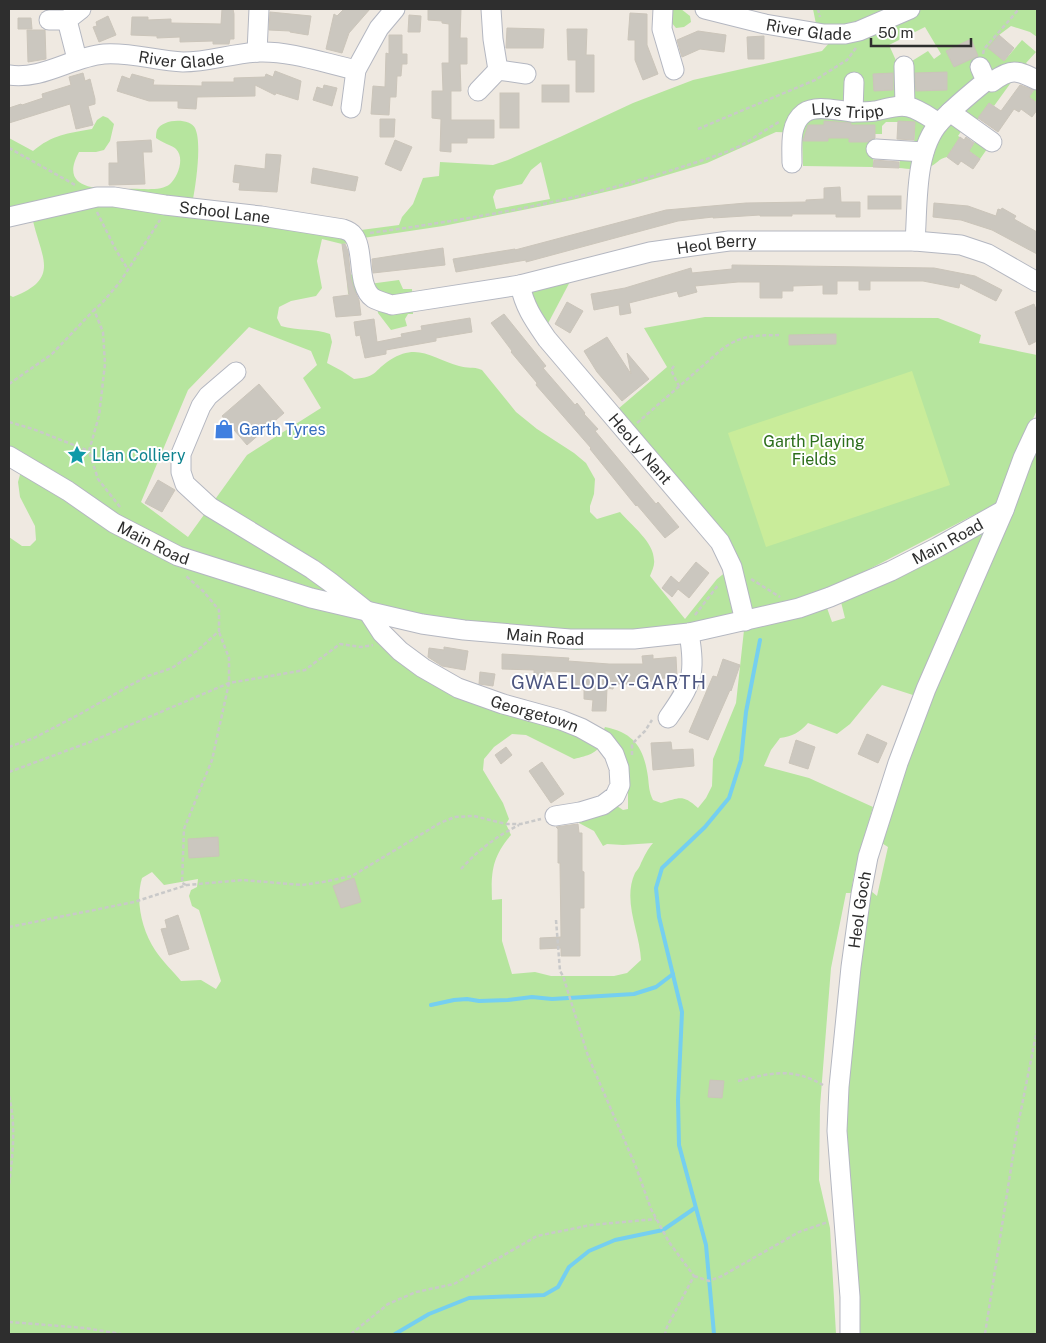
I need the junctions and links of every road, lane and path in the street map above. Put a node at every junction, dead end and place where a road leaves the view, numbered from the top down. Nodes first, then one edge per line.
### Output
1 (259, 9) edge
2 (394, 9) edge
3 (491, 9) edge
4 (663, 9) edge
5 (705, 9) edge
6 (910, 9) edge
7 (1019, 9) edge
8 (746, 14) edge
9 (66, 17) edge
10 (859, 32) junction
11 (257, 52) junction
12 (77, 59) junction
13 (904, 66) dead end
14 (356, 70) junction
15 (498, 70) junction
16 (674, 70) dead end
17 (526, 74) dead end
18 (9, 75) edge
19 (990, 78) junction
20 (1037, 80) edge
21 (854, 82) dead end
22 (478, 91) dead end
23 (905, 106) junction
24 (351, 108) dead end
25 (853, 112) junction
26 (944, 118) junction
27 (797, 121) junction
28 (698, 129) dead end
29 (992, 142) dead end
30 (9, 148) edge
31 (876, 149) dead end
32 (924, 152) junction
33 (792, 163) dead end
34 (94, 197) junction
35 (166, 205) junction
36 (9, 217) edge
37 (353, 235) junction
38 (915, 241) junction
39 (128, 269) junction
40 (1037, 282) edge
41 (520, 285) junction
42 (94, 310) junction
43 (779, 335) dead end
44 (674, 366) dead end
45 (236, 372) dead end
46 (9, 384) edge
47 (679, 387) junction
48 (9, 422) edge
49 (1037, 428) edge
50 (626, 432) junction
51 (89, 451) junction
52 (9, 456) edge
53 (1004, 510) junction
54 (124, 513) dead end
55 (182, 572) dead end
56 (369, 613) junction
57 (745, 620) junction
58 (219, 631) junction
59 (382, 633) junction
60 (689, 633) junction
61 (229, 683) junction
62 (668, 720) joint
63 (9, 747) edge
64 (632, 757) dead end
65 (9, 772) edge
66 (555, 816) joint
67 (521, 824) junction
68 (461, 869) dead end
69 (188, 885) junction
70 (556, 920) dead end
71 (9, 927) edge
72 (1037, 1030) edge
73 (738, 1081) dead end
74 (839, 1094) junction
75 (9, 1096) edge
76 (9, 1184) edge
77 (843, 1217) junction
78 (656, 1219) junction
79 (694, 1276) junction
80 (9, 1322) edge
81 (121, 1334) edge
82 (351, 1334) edge
83 (665, 1334) edge
84 (850, 1334) edge
85 (985, 1334) edge

1 - 11 street
2 - 14 street
3 - 15 street
4 - 16 street
5 - 8 street, River Glade
6 - 10 street, River Glade
7 - 19 path
8 - 10 street, River Glade
9 - 12 street
10 - 28 path
11 - 12 street, River Glade
11 - 14 street, River Glade
12 - 18 street, River Glade
13 - 23 street
14 - 24 street
15 - 17 street
15 - 22 street
19 - 20 street
19 - 26 street
21 - 25 street
23 - 25 street, Llys Tripp
23 - 26 street, Llys Tripp
25 - 27 street, Llys Tripp
26 - 29 street, Llys Tripp
26 - 32 street
27 - 33 street, Llys Tripp
27 - 37 path
30 - 34 path
31 - 32 street
32 - 38 street
34 - 35 street, School Lane
34 - 36 street, School Lane
34 - 39 path
35 - 37 street, School Lane
35 - 39 path
37 - 41 street, Heol Berry
38 - 40 street, Heol Berry
38 - 41 street, Heol Berry
39 - 42 path
41 - 50 street, Heol y Nant
42 - 46 path
42 - 51 path
43 - 47 path
44 - 47 path
45 - 56 street
47 - 50 path
48 - 51 path
49 - 53 street
50 - 57 street, Heol y Nant
51 - 54 path
52 - 56 street, Main Road
53 - 57 street, Main Road
53 - 74 street, Heol Goch
55 - 58 path
56 - 59 street, Georgetown
56 - 60 street, Main Road
57 - 60 street, Main Road
58 - 61 path
58 - 63 path
59 - 61 path
59 - 66 street, Georgetown
60 - 62 street
61 - 65 path
61 - 69 path
62 - 64 path
66 - 67 path
67 - 68 path
67 - 69 path
69 - 71 path
70 - 78 path
72 - 85 path
73 - 74 path
74 - 77 street, Heol Goch
75 - 76 path
77 - 79 path
77 - 84 street, Heol Goch
78 - 79 path
78 - 82 path
79 - 83 path
80 - 81 path

